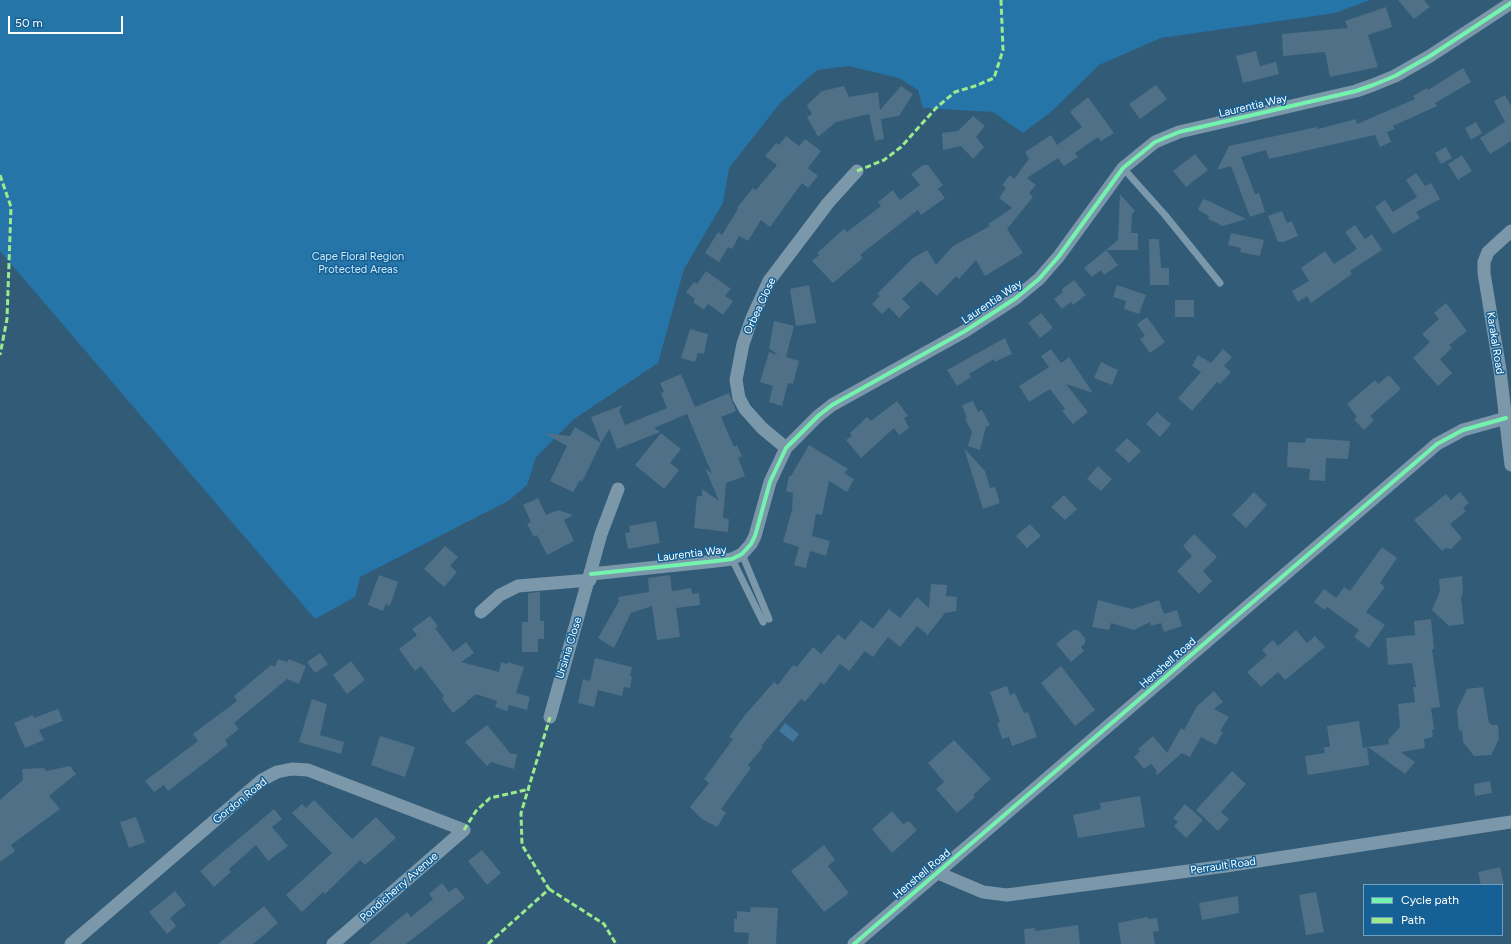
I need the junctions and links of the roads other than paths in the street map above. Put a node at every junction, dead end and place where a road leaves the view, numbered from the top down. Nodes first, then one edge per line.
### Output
1 (1511, 3) edge
2 (1123, 168) junction
3 (857, 171) dead end
4 (1511, 231) edge
5 (1220, 283) dead end
6 (1506, 418) junction
7 (786, 448) junction
8 (1511, 465) edge
9 (618, 489) dead end
10 (737, 556) junction
11 (590, 577) junction
12 (481, 612) dead end
13 (550, 717) dead end
14 (1511, 822) edge
15 (464, 830) joint
16 (938, 873) junction
17 (71, 944) edge
18 (333, 944) edge
19 (854, 944) edge

1 - 2 street, Laurentia Way
2 - 5 lane
2 - 7 street, Laurentia Way
3 - 7 street, Orbea Close
4 - 6 street, Karakal Road
6 - 8 street, Karakal Road
6 - 16 street, Henshell Road
7 - 10 street, Laurentia Way
9 - 11 street, Ursinia Close
10 - 10 lane
10 - 11 street, Laurentia Way
11 - 12 street, Laurentia Way
11 - 13 street, Ursinia Close
14 - 16 street, Perrault Road
15 - 17 street, Gordon Road
15 - 18 street, Pondicherry Avenue
16 - 19 street, Henshell Road

